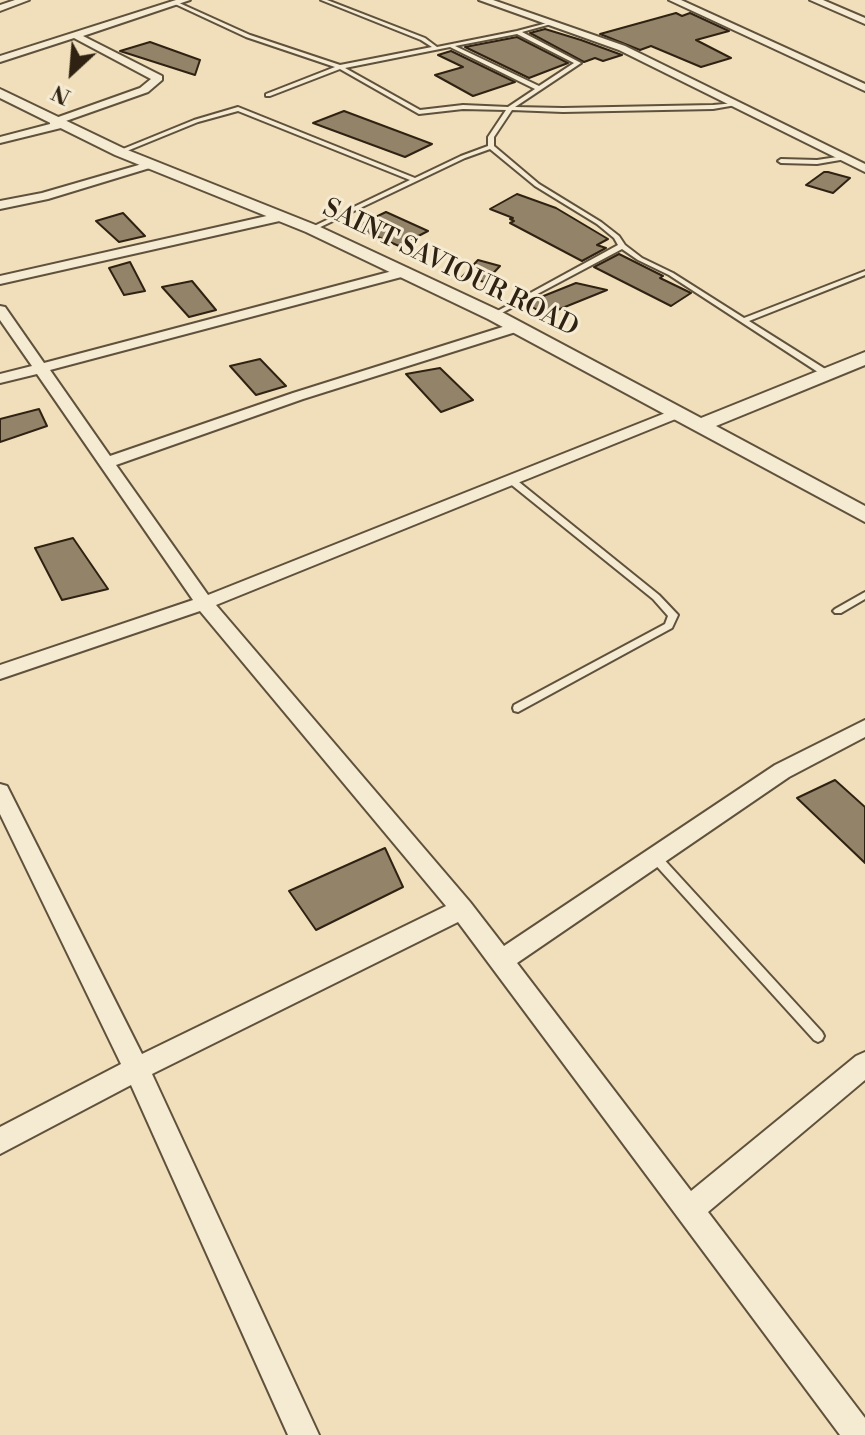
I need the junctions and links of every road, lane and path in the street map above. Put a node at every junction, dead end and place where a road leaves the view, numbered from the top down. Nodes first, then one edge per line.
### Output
1 (24, 0) edge
2 (323, 0) edge
3 (484, 0) edge
4 (674, 0) edge
5 (815, 0) edge
6 (180, 2) edge
7 (0, 8) edge
8 (865, 21) edge
9 (549, 23) junction
10 (518, 32) junction
11 (77, 36) junction
12 (452, 46) junction
13 (437, 49) junction
14 (0, 59) edge
15 (340, 67) junction
16 (865, 88) edge
17 (540, 89) junction
18 (0, 93) edge
19 (268, 95) dead end
20 (734, 104) junction
21 (511, 107) junction
22 (57, 123) junction
23 (0, 140) edge
24 (491, 147) junction
25 (120, 152) junction
26 (844, 158) junction
27 (781, 161) dead end
28 (149, 165) junction
29 (865, 169) edge
30 (415, 180) junction
31 (0, 205) edge
32 (280, 217) junction
33 (312, 229) junction
34 (622, 246) junction
35 (404, 272) junction
36 (865, 273) edge
37 (0, 280) edge
38 (0, 310) edge
39 (494, 315) junction
40 (744, 320) junction
41 (517, 327) junction
42 (865, 358) edge
43 (41, 369) junction
44 (827, 374) junction
45 (0, 379) edge
46 (678, 413) junction
47 (702, 425) junction
48 (106, 463) junction
49 (511, 480) junction
50 (865, 515) edge
51 (865, 595) edge
52 (204, 603) junction
53 (838, 611) dead end
54 (0, 672) edge
55 (518, 708) dead end
56 (865, 728) edge
57 (0, 792) edge
58 (655, 857) junction
59 (462, 909) junction
60 (501, 961) junction
61 (818, 1036) dead end
62 (865, 1064) edge
63 (137, 1069) junction
64 (0, 1141) edge
65 (689, 1210) junction
66 (304, 1435) edge
67 (859, 1435) edge

1 - 7 street
2 - 13 lane
3 - 9 street
4 - 16 street
5 - 8 street
6 - 11 street
6 - 15 lane
9 - 10 lane
9 - 20 street
10 - 12 lane
10 - 17 lane
11 - 14 street
11 - 22 street
12 - 13 lane
12 - 17 lane
13 - 15 lane
15 - 19 lane
15 - 21 lane
17 - 21 lane
18 - 22 street, SAINT SAVIOUR ROAD
20 - 21 lane
20 - 26 street
21 - 24 lane
22 - 23 street
22 - 25 street, SAINT SAVIOUR ROAD
24 - 30 lane
24 - 34 lane
25 - 28 street, SAINT SAVIOUR ROAD
25 - 30 lane
26 - 27 lane
26 - 29 street
28 - 31 street
28 - 32 street, SAINT SAVIOUR ROAD
30 - 33 lane
32 - 33 street, SAINT SAVIOUR ROAD
32 - 37 street
33 - 35 street, SAINT SAVIOUR ROAD
34 - 39 lane
34 - 40 lane
35 - 39 street, SAINT SAVIOUR ROAD
35 - 43 street
36 - 40 lane
38 - 43 street
39 - 41 street, SAINT SAVIOUR ROAD
40 - 44 lane
41 - 46 street, SAINT SAVIOUR ROAD
41 - 48 street
42 - 44 street
43 - 45 street
43 - 48 street
44 - 47 street
46 - 47 street, SAINT SAVIOUR ROAD
46 - 49 street
47 - 50 street, SAINT SAVIOUR ROAD
48 - 52 street
49 - 52 street
49 - 55 lane
51 - 53 lane
52 - 54 street
52 - 59 street
56 - 58 street
57 - 63 street
58 - 60 street
58 - 61 lane
59 - 60 street
59 - 63 street
60 - 65 street
62 - 65 street
63 - 64 street
63 - 66 street
65 - 67 street

